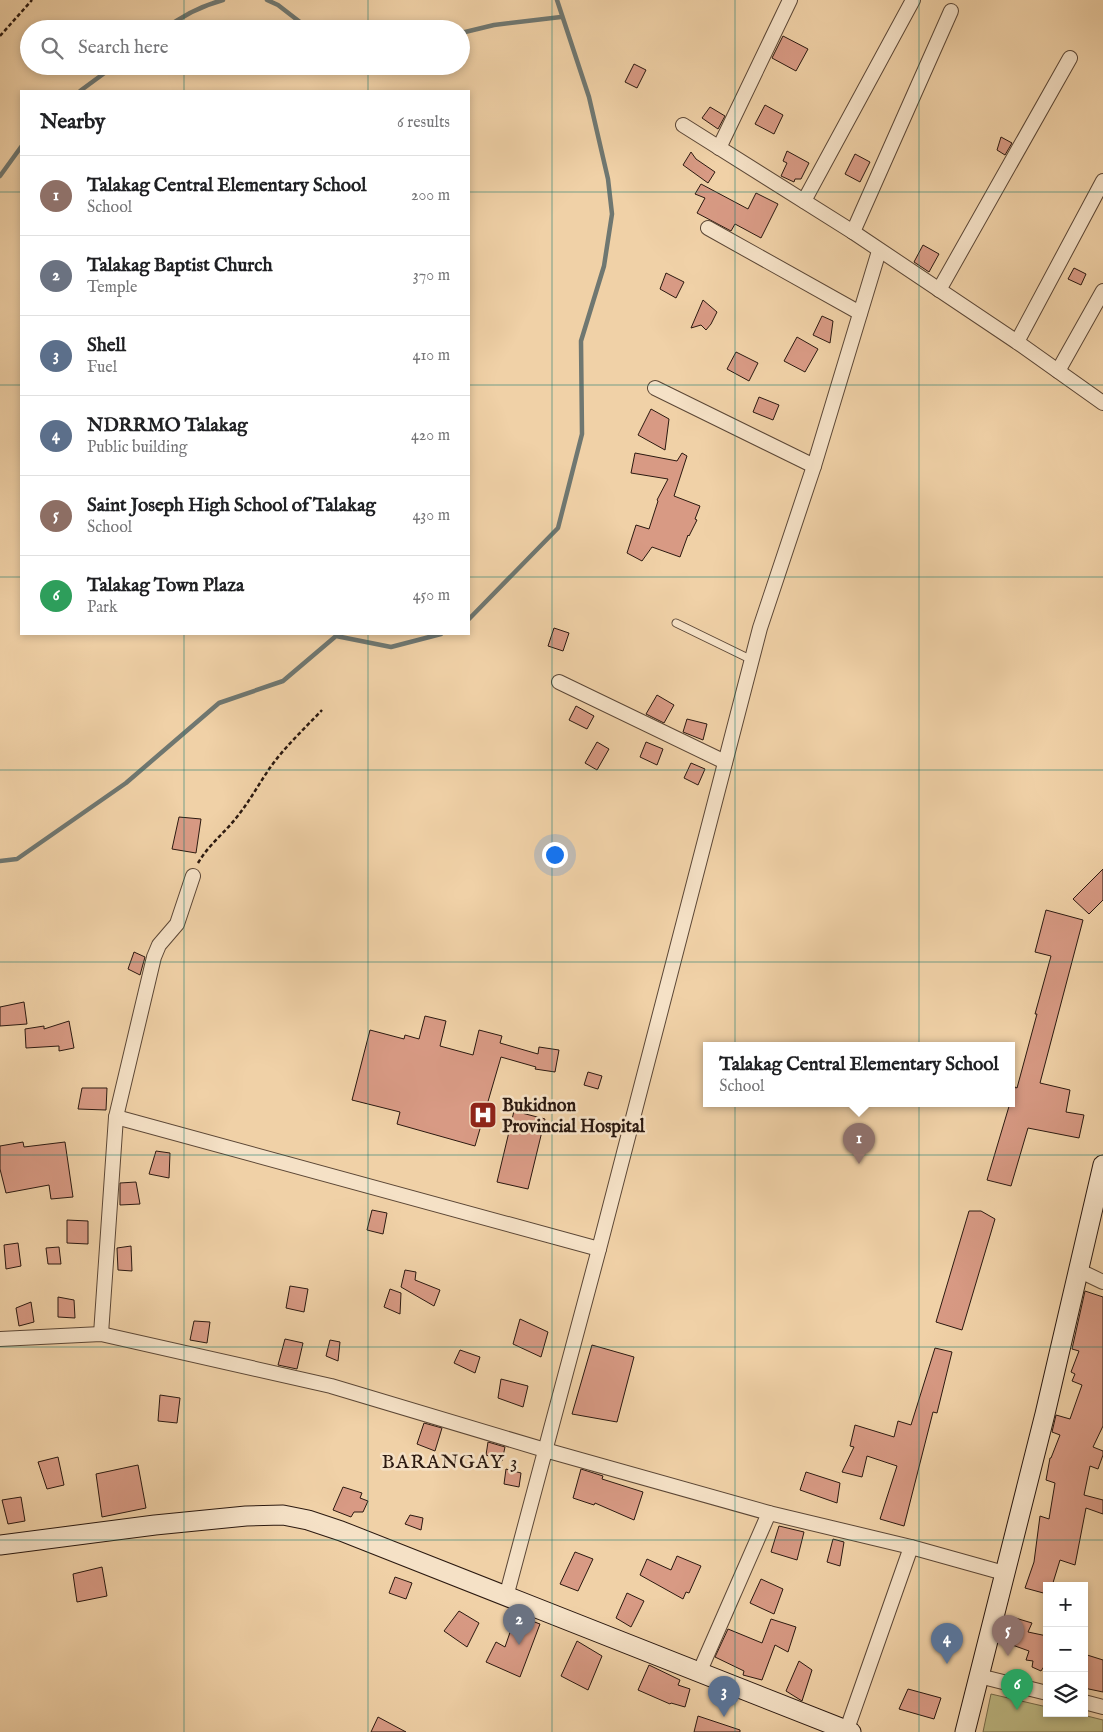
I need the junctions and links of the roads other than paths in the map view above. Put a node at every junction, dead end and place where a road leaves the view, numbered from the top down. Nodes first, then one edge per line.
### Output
1 (790, 0) edge
2 (912, 0) edge
3 (951, 11) dead end
4 (1070, 58) dead end
5 (683, 125) dead end
6 (720, 148) junction
7 (1103, 181) edge
8 (804, 201) junction
9 (708, 228) dead end
10 (853, 232) junction
11 (879, 251) junction
12 (939, 290) junction
13 (1103, 291) edge
14 (860, 312) junction
15 (1017, 342) junction
16 (1058, 371) junction
17 (655, 388) dead end
18 (1103, 403) edge
19 (814, 466) junction
20 (676, 624) dead end
21 (752, 660) junction
22 (559, 682) dead end
23 (725, 762) junction
24 (193, 876) road end
25 (116, 1117) junction
26 (1103, 1165) edge
27 (599, 1249) junction
28 (1080, 1271) junction
29 (1103, 1282) edge
30 (101, 1334) junction
31 (0, 1339) edge
32 (545, 1450) junction
33 (769, 1513) junction
34 (0, 1545) edge
35 (911, 1547) junction
36 (1004, 1573) junction
37 (506, 1597) junction
38 (699, 1674) junction
39 (979, 1676) junction
40 (1043, 1692) edge
41 (1088, 1703) edge
42 (1103, 1707) edge
43 (848, 1731) edge
44 (965, 1732) edge

1 - 6 street
2 - 8 street
3 - 10 street
4 - 12 street
5 - 6 street
6 - 8 street
7 - 15 street
8 - 10 street
9 - 14 street
10 - 11 street
11 - 12 street
11 - 14 street
12 - 15 street
13 - 16 street
14 - 19 street
15 - 16 street
16 - 18 street
17 - 19 street
19 - 21 street
20 - 21 lane
21 - 23 street
22 - 23 street
23 - 27 street
24 - 25 street
25 - 27 street
25 - 30 street
26 - 28 main road
27 - 32 street
28 - 29 street
28 - 36 main road
30 - 31 street
30 - 32 street
32 - 33 street
32 - 37 street
33 - 35 street
33 - 38 street
34 - 37 main road
35 - 36 street
35 - 43 street
36 - 39 main road
37 - 38 main road
38 - 43 main road
39 - 40 street
39 - 44 main road
41 - 42 street

